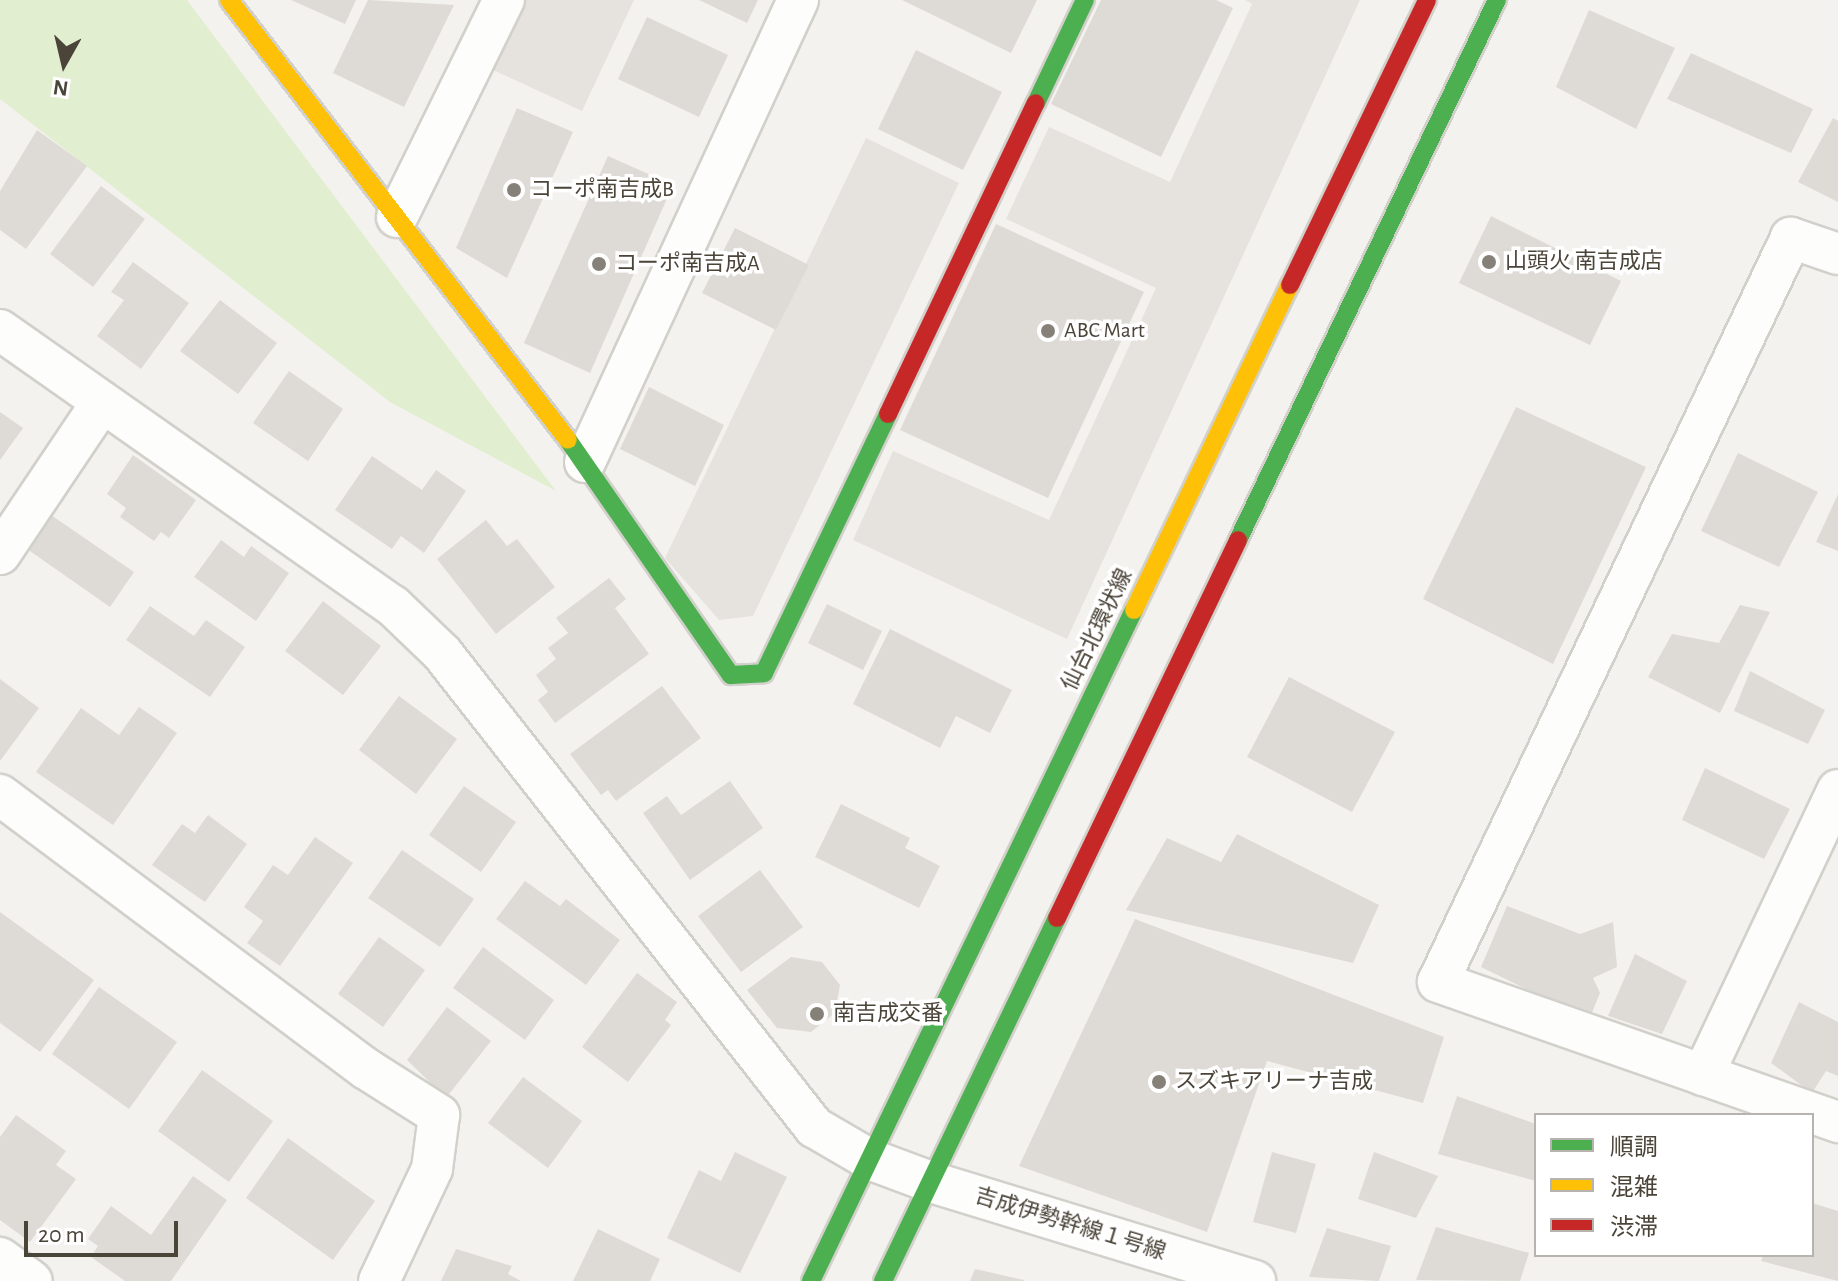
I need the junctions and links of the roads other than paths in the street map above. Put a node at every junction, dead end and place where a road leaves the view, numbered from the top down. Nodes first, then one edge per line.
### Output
1 (229, 0) edge
2 (504, 0) edge
3 (798, 0) edge
4 (1085, 0) edge
5 (1427, 0) edge
6 (1497, 0) edge
7 (397, 217) junction
8 (1838, 254) edge
9 (0, 330) edge
10 (100, 405) junction
11 (585, 462) junction
12 (0, 554) edge
13 (1838, 790) edge
14 (0, 795) edge
15 (1703, 1075) junction
16 (1812, 1113) edge
17 (1814, 1114) edge
18 (1838, 1122) edge
19 (869, 1159) junction
20 (931, 1182) junction
21 (0, 1258) edge
22 (32, 1281) edge
23 (379, 1281) edge
24 (811, 1281) edge
25 (883, 1281) edge
26 (1255, 1281) edge

1 - 7 main road
2 - 7 street
3 - 11 street
4 - 11 main road
5 - 19 main road, 仙台北環状線
6 - 20 main road
7 - 11 main road
8 - 15 street
9 - 10 street, 吉成伊勢幹線１号線
10 - 12 street
10 - 19 street, 吉成伊勢幹線１号線
13 - 15 street
14 - 23 street
15 - 16 street
17 - 18 street
19 - 20 street, 吉成伊勢幹線１号線
19 - 24 main road, 仙台北環状線
20 - 25 main road
20 - 26 street, 吉成伊勢幹線１号線
21 - 22 street

